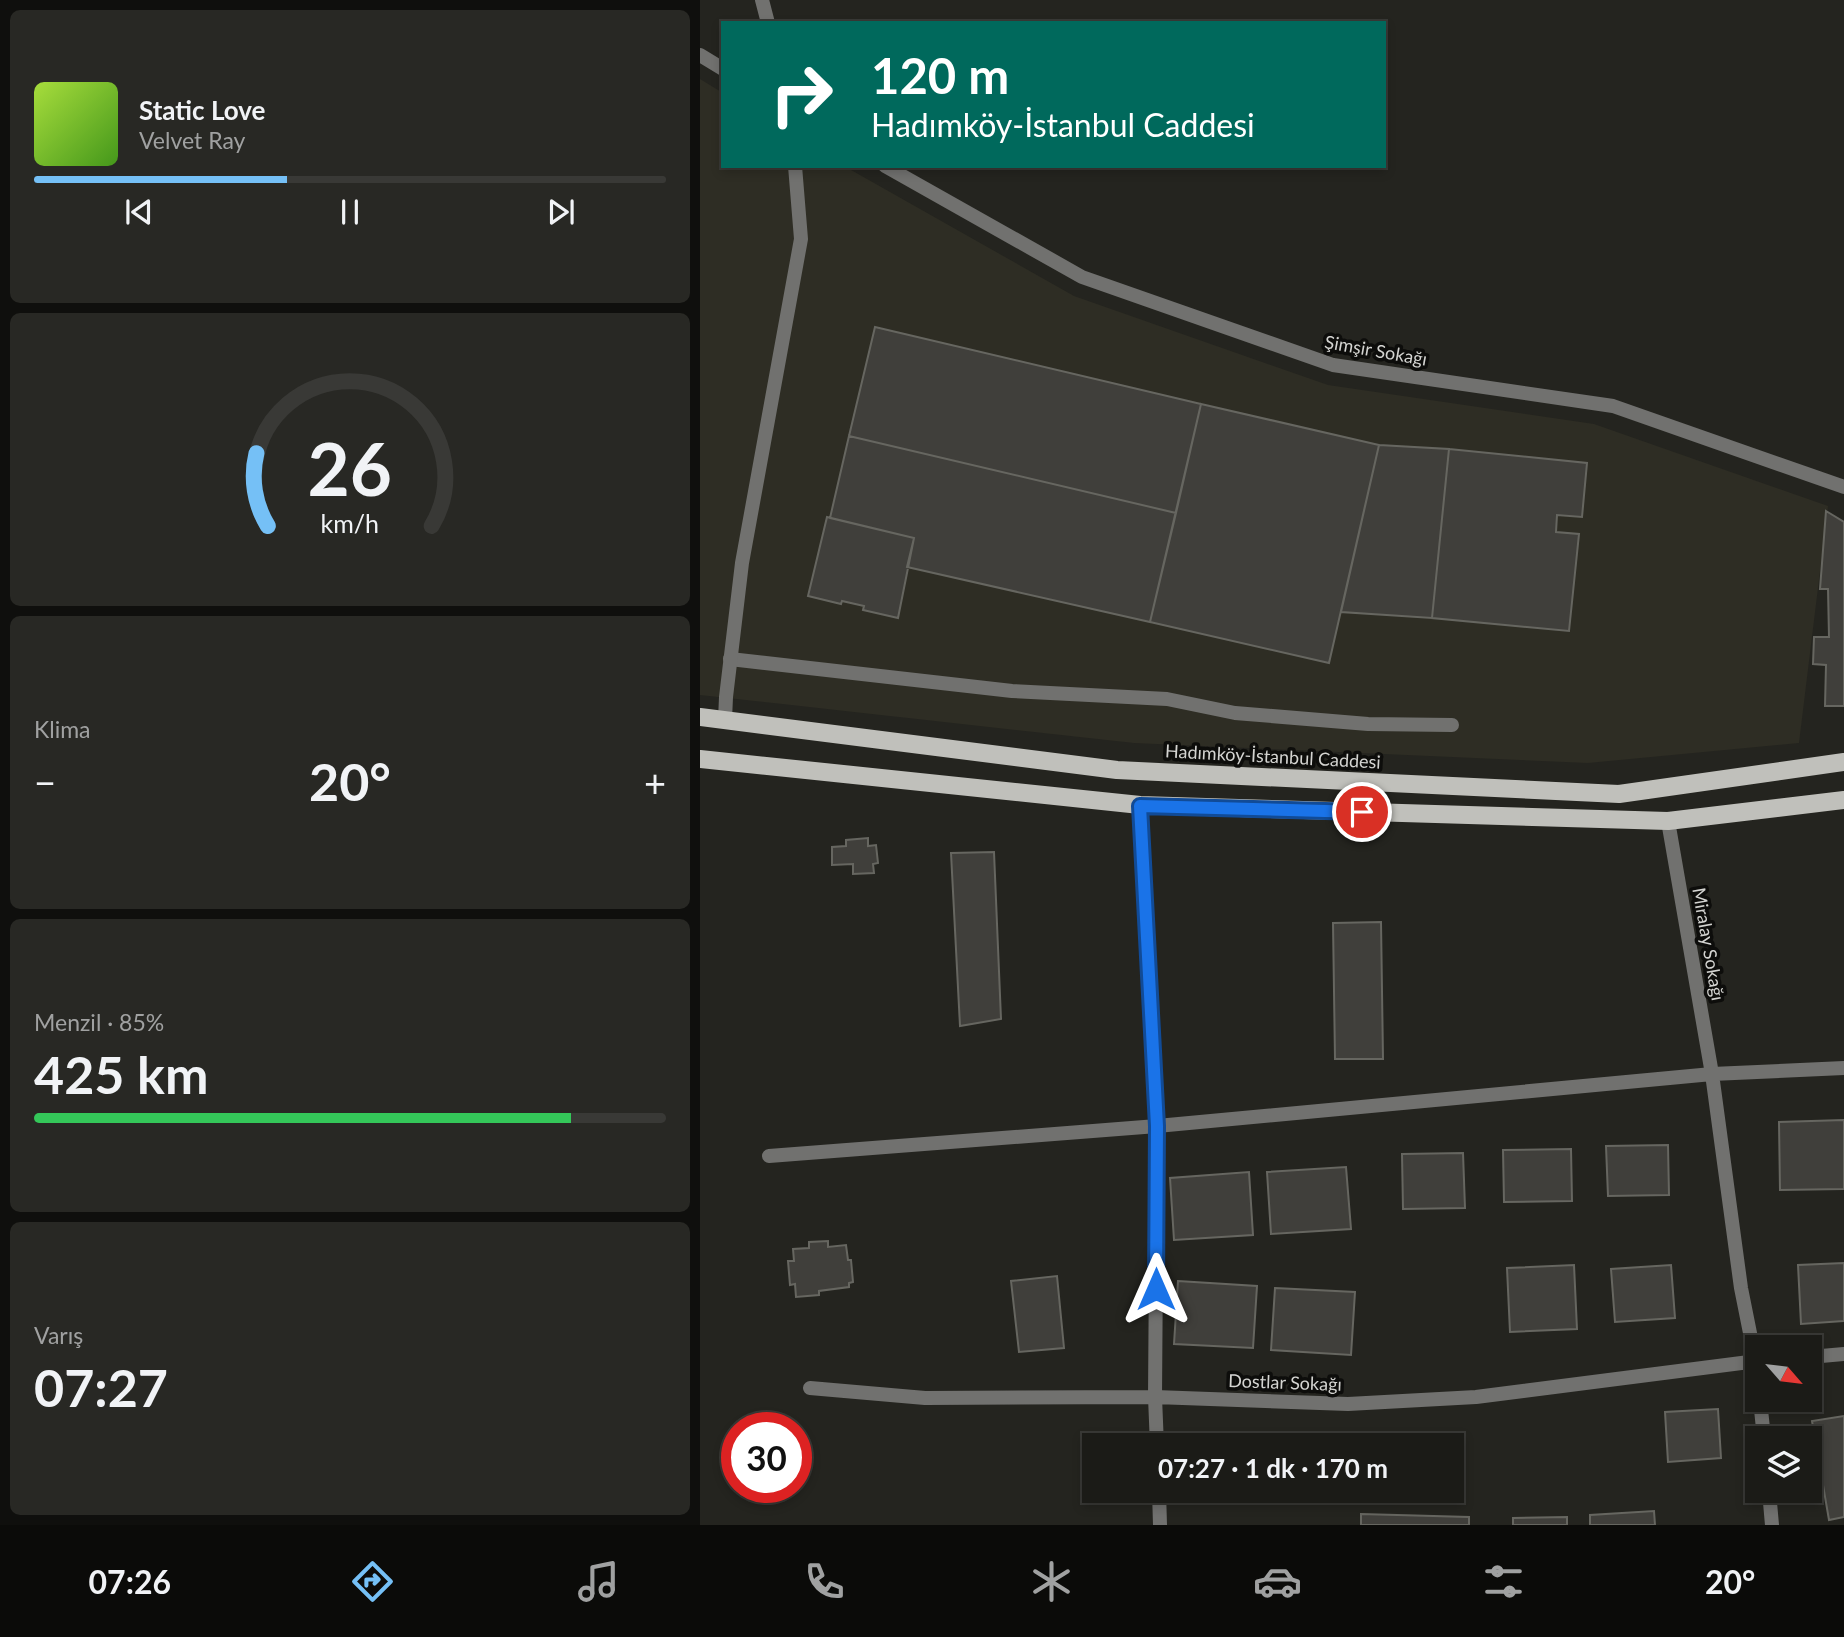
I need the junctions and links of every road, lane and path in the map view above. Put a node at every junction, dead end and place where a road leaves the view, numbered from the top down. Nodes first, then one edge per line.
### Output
1 (762, 0) edge
2 (767, 21) edge
3 (700, 55) edge
4 (721, 68) edge
5 (795, 168) edge
6 (890, 168) edge
7 (1844, 487) edge
8 (730, 659) junction
9 (700, 717) edge
10 (725, 720) junction
11 (1452, 725) dead end
12 (700, 758) edge
13 (1844, 762) edge
14 (1844, 800) edge
15 (1140, 806) junction
16 (1668, 821) junction
17 (1844, 1068) edge
18 (1712, 1074) junction
19 (1157, 1126) junction
20 (769, 1156) dead end
21 (1751, 1335) edge
22 (1844, 1354) edge
23 (1822, 1356) edge
24 (1745, 1363) edge
25 (810, 1388) dead end
26 (1155, 1397) junction
27 (1156, 1433) edge
28 (1159, 1503) edge
29 (1770, 1503) edge
30 (1160, 1525) edge
31 (1772, 1525) edge

1 - 2 street
3 - 4 street
5 - 8 street
6 - 7 street, Şimşir Sokağı
8 - 10 street
8 - 11 street
9 - 10 main road, Hadımköy-İstanbul Caddesi
10 - 13 main road, Hadımköy-İstanbul Caddesi
12 - 15 main road
14 - 16 main road
15 - 16 main road
15 - 19 street
16 - 18 street, Miralay Sokağı
17 - 18 street
18 - 19 street
18 - 21 street, Miralay Sokağı
19 - 20 street
19 - 26 street
22 - 23 street
24 - 26 street, Dostlar Sokağı
25 - 26 street, Dostlar Sokağı
26 - 27 street
28 - 30 street
29 - 31 street

